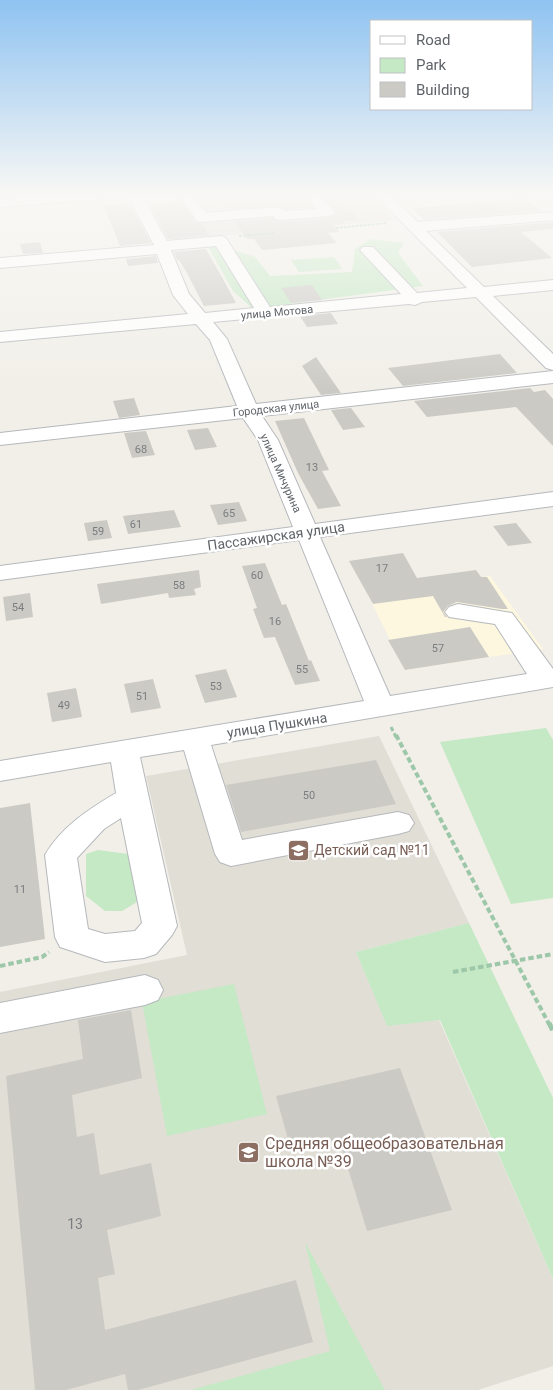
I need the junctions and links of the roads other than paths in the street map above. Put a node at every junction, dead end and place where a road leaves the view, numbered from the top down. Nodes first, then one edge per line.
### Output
1 (23, 261) edge
2 (167, 261) edge
3 (233, 261) edge
4 (378, 261) edge
5 (450, 261) edge
6 (0, 263) edge
7 (553, 285) edge
8 (482, 292) junction
9 (415, 300) junction
10 (265, 312) junction
11 (202, 319) junction
12 (0, 337) edge
13 (553, 364) edge
14 (553, 377) edge
15 (249, 411) junction
16 (0, 439) edge
17 (553, 499) edge
18 (306, 531) junction
19 (0, 574) edge
20 (458, 612) dead end
21 (549, 679) edge
22 (381, 708) junction
23 (195, 739) junction
24 (124, 750) junction
25 (0, 771) edge
26 (132, 797) junction
27 (398, 823) dead end
28 (145, 990) dead end
29 (0, 1018) edge

1 - 6 street
2 - 11 street, улица Мичурина
3 - 10 street
4 - 9 street
5 - 8 street
7 - 8 street, улица Мотова
8 - 9 street, улица Мотова
8 - 13 street
9 - 10 street, улица Мотова
10 - 11 street, улица Мотова
11 - 12 street, улица Мотова
11 - 15 street, улица Мичурина
14 - 15 street, Городская улица
15 - 16 street, Городская улица
15 - 18 street, улица Мичурина
17 - 18 street, Пассажирская улица
18 - 19 street, Пассажирская улица
18 - 22 street, улица Мичурина
20 - 21 street
21 - 22 street, улица Пушкина
22 - 23 street, улица Пушкина
23 - 24 street, улица Пушкина
23 - 27 street
24 - 25 street, улица Пушкина
24 - 26 street
26 - 26 street
28 - 29 street

